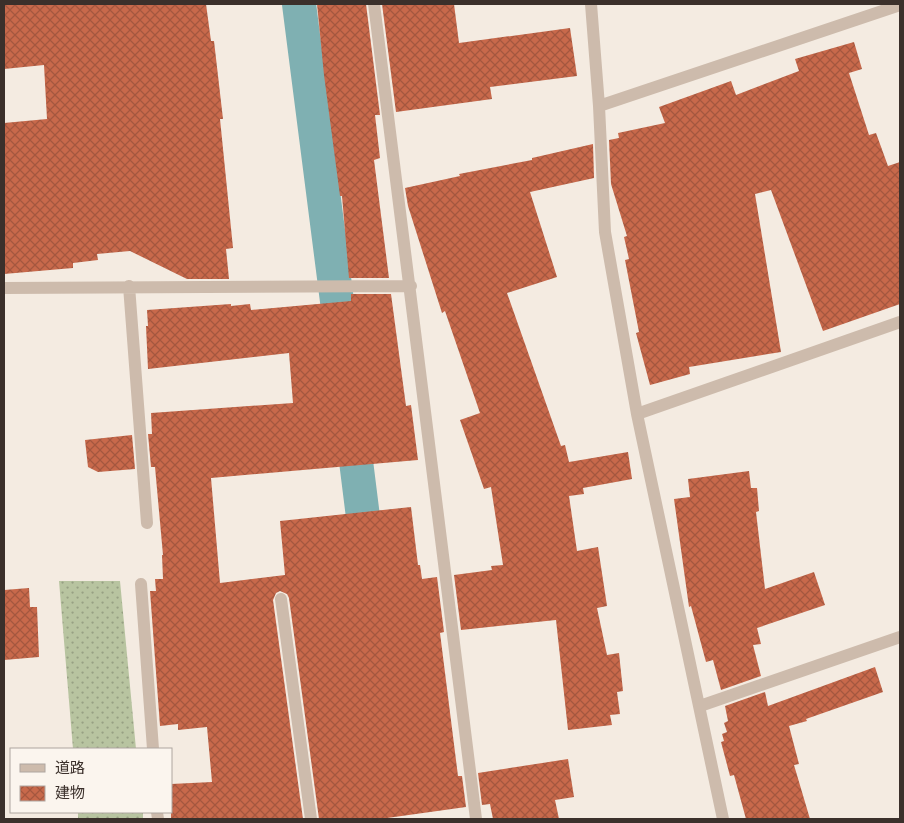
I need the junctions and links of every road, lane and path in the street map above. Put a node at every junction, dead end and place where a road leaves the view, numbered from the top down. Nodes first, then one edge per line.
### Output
1 (374, 4) edge
2 (592, 4) edge
3 (900, 5) edge
4 (599, 106) junction
5 (129, 286) junction
6 (411, 286) junction
7 (4, 288) edge
8 (900, 322) edge
9 (637, 414) junction
10 (147, 523) dead end
11 (141, 584) dead end
12 (281, 599) dead end
13 (900, 637) edge
14 (700, 706) junction
15 (153, 748) edge
16 (311, 819) edge
17 (476, 819) edge
18 (723, 819) edge

1 - 6 street
2 - 4 street
3 - 4 street
4 - 9 street
5 - 6 street
5 - 7 street
5 - 10 street
6 - 17 street
8 - 9 street
9 - 14 street
11 - 15 street
12 - 16 street
13 - 14 street
14 - 18 street

